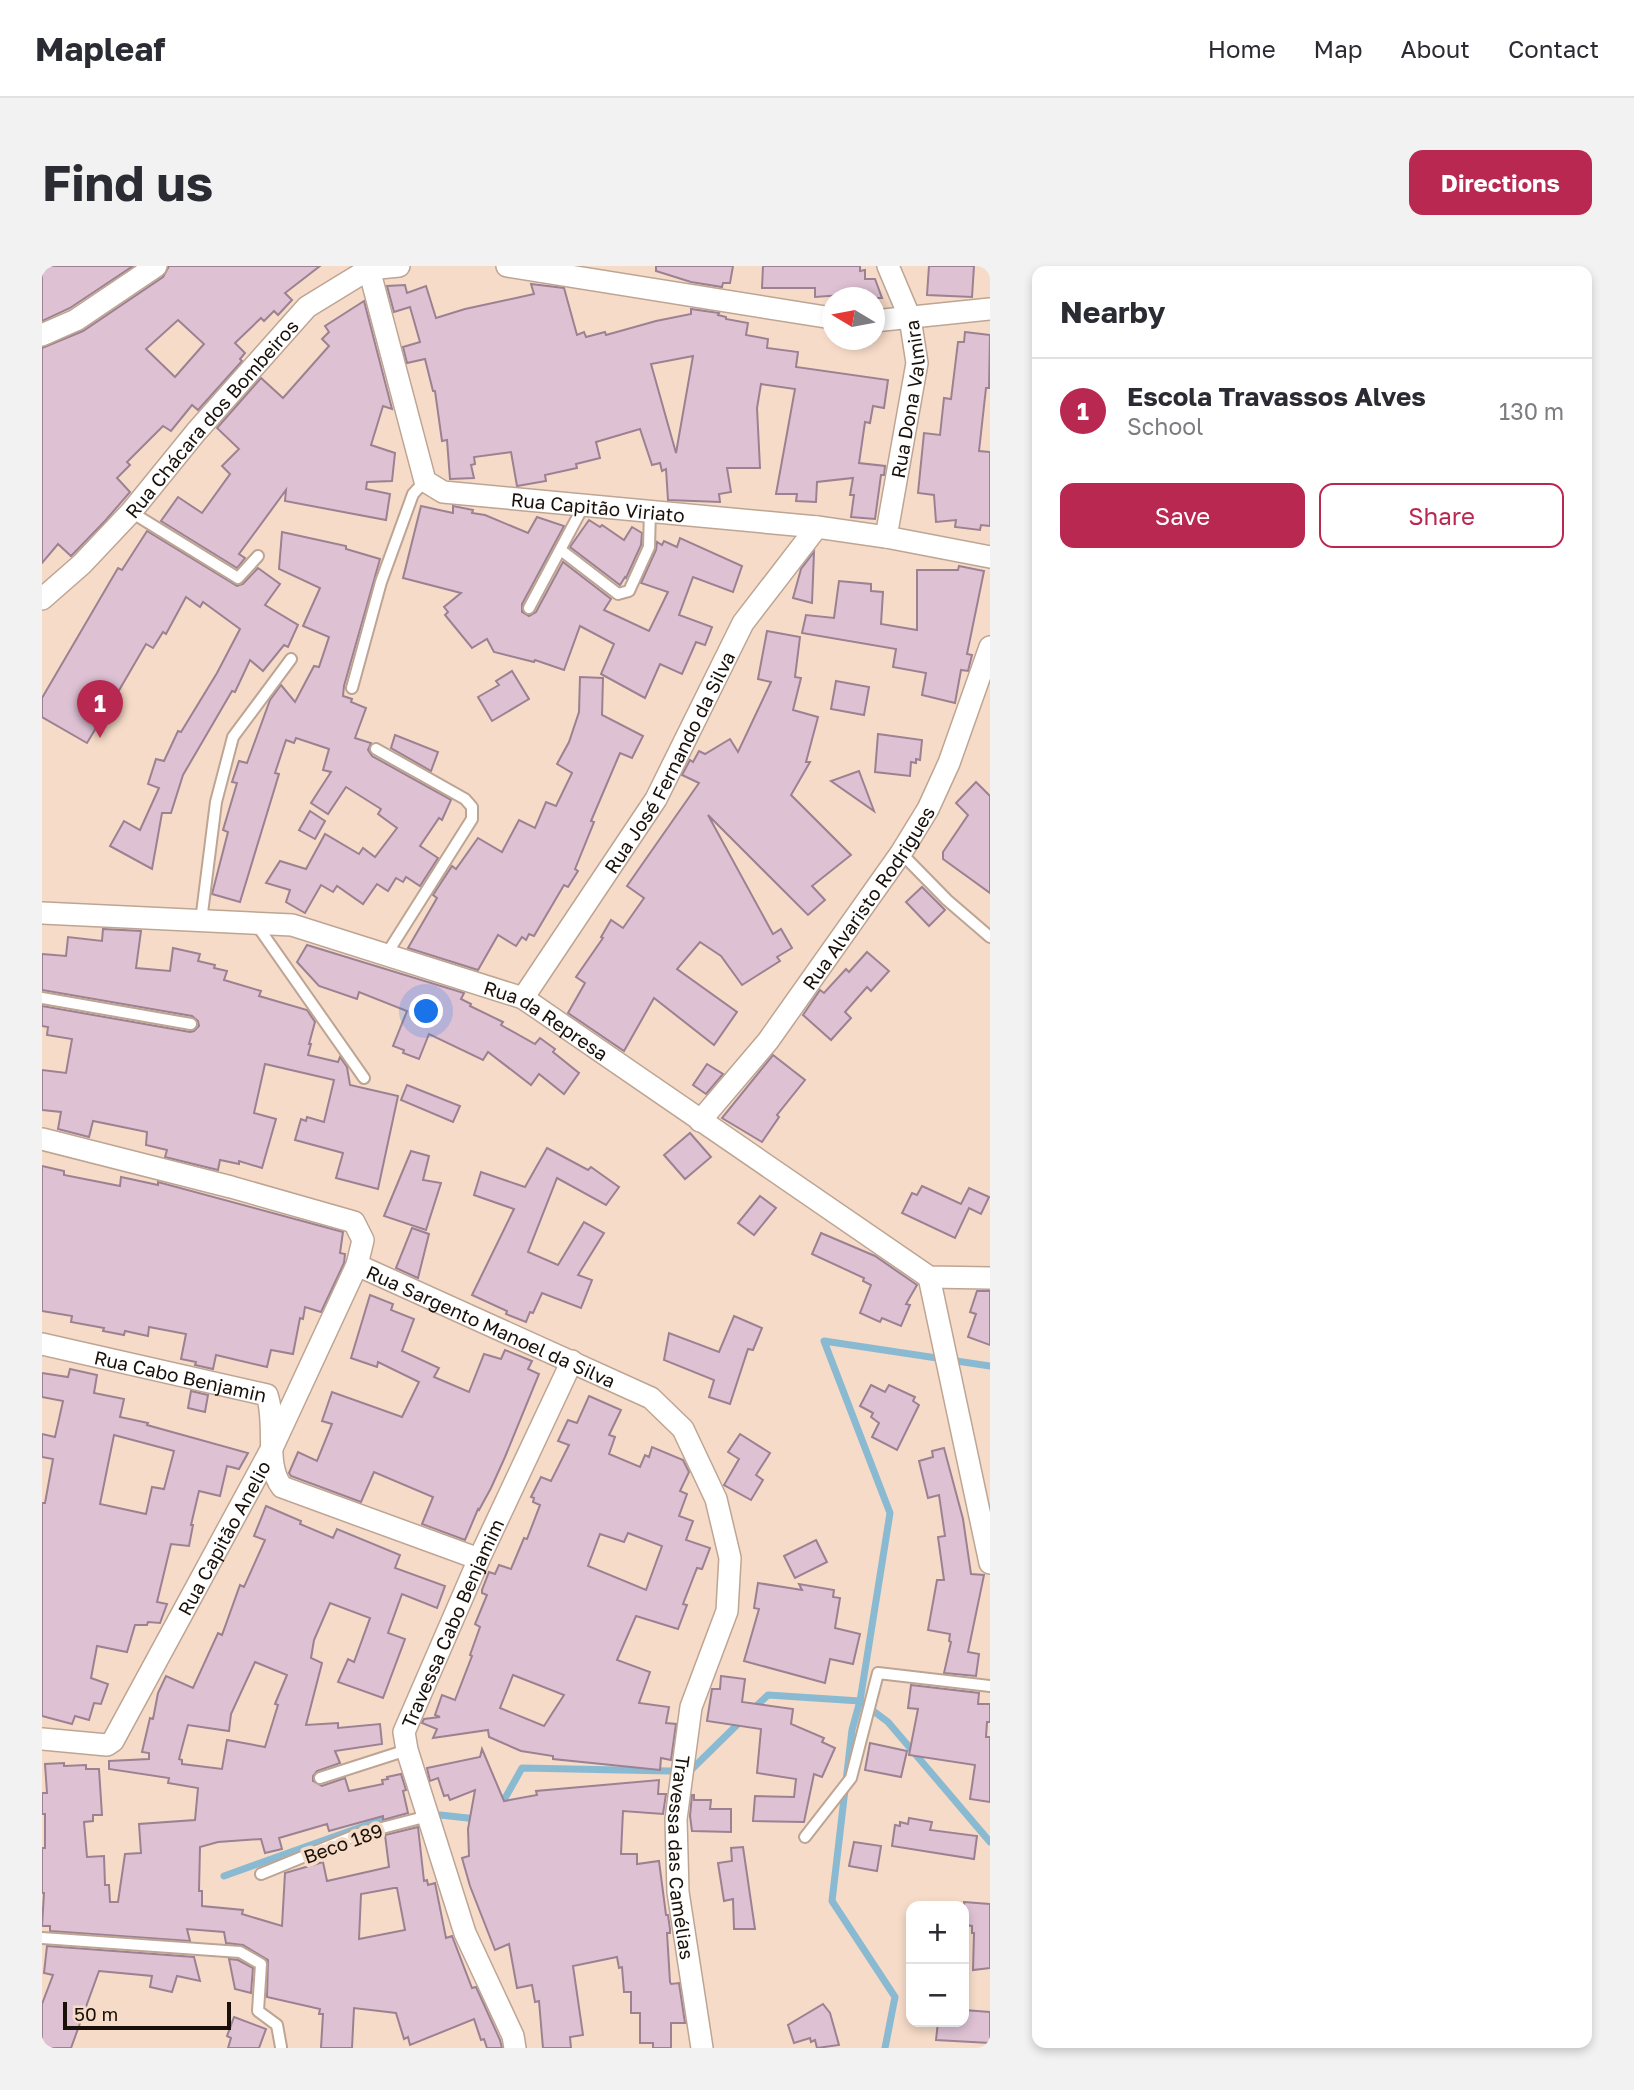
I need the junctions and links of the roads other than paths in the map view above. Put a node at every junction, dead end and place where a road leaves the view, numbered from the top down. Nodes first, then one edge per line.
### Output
1 (156, 266) edge
2 (400, 266) edge
3 (508, 266) edge
4 (888, 266) edge
5 (369, 269) junction
6 (990, 309) edge
7 (822, 316) edge
8 (910, 318) junction
9 (885, 320) edge
10 (42, 335) edge
11 (425, 481) junction
12 (584, 505) junction
13 (131, 512) junction
14 (650, 512) junction
15 (817, 527) junction
16 (886, 537) junction
17 (562, 551) junction
18 (258, 556) dead end
19 (990, 557) edge
20 (42, 599) edge
21 (529, 608) dead end
22 (990, 647) edge
23 (291, 659) dead end
24 (352, 688) dead end
25 (376, 749) dead end
26 (901, 853) junction
27 (42, 913) edge
28 (201, 921) junction
29 (256, 924) junction
30 (990, 937) edge
31 (386, 956) junction
32 (42, 998) edge
33 (523, 998) junction
34 (191, 1024) dead end
35 (364, 1078) dead end
36 (699, 1121) junction
37 (42, 1139) edge
38 (357, 1265) junction
39 (929, 1277) junction
40 (990, 1278) edge
41 (42, 1344) edge
42 (572, 1361) junction
43 (683, 1429) joint
44 (273, 1446) junction
45 (479, 1559) junction
46 (990, 1563) edge
47 (990, 1686) edge
48 (42, 1739) edge
49 (407, 1749) junction
50 (320, 1778) dead end
51 (428, 1816) junction
52 (805, 1837) dead end
53 (261, 1874) dead end
54 (42, 1938) edge
55 (281, 2047) edge
56 (516, 2048) edge
57 (702, 2048) edge

1 - 10 street
2 - 5 street, Rua Chácara dos Bombeiros
3 - 7 street
4 - 8 street, Rua Dona Valmira
5 - 11 street
5 - 13 street, Rua Chácara dos Bombeiros
6 - 8 street
8 - 9 street
8 - 16 street, Rua Dona Valmira
11 - 12 street, Rua Capitão Viriato
11 - 24 lane
12 - 14 street, Rua Capitão Viriato
12 - 17 lane
13 - 18 lane
13 - 20 street, Rua Chácara dos Bombeiros
14 - 15 street, Rua Capitão Viriato
14 - 17 lane
15 - 16 street, Rua Capitão Viriato
15 - 33 street, Rua José Fernando da Silva
16 - 19 street, Rua Capitão Viriato
17 - 21 lane
22 - 26 street, Rua Alvaristo Rodrigues
23 - 28 lane
25 - 31 lane
26 - 30 lane
26 - 36 street, Rua Alvaristo Rodrigues
27 - 28 street, Rua da Represa
28 - 29 street, Rua da Represa
29 - 31 street, Rua da Represa
29 - 35 lane
31 - 33 street, Rua da Represa
32 - 34 lane
33 - 36 street, Rua da Represa
36 - 39 street, Rua da Represa
37 - 38 street, Rua Sargento Manoel da Silva
38 - 42 street, Rua Sargento Manoel da Silva
38 - 44 street, Rua Capitão Anelio
39 - 40 street
39 - 46 street
41 - 44 street, Rua Cabo Benjamin
42 - 43 street, Rua Sargento Manoel da Silva
42 - 45 street, Travessa Cabo Benjamim
43 - 57 street, Travessa das Camélias
44 - 45 street, Rua Cabo Benjamin
44 - 48 street, Rua Capitão Anelio
45 - 49 street, Travessa Cabo Benjamim
47 - 52 lane
49 - 50 lane
49 - 51 street, Travessa Cabo Benjamim
51 - 53 lane, Beco 189
51 - 56 street, Travessa Cabo Benjamim
54 - 55 lane

